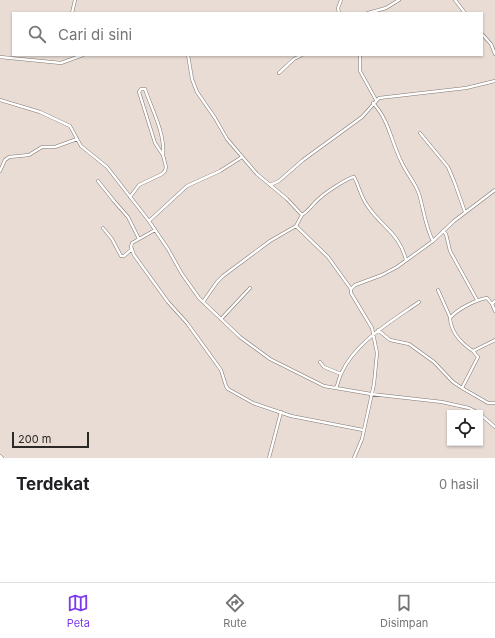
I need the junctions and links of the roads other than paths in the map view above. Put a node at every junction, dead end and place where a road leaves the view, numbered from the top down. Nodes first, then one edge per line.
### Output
1 (75, 0) edge
2 (341, 0) edge
3 (399, 0) edge
4 (455, 0) edge
5 (72, 12) edge
6 (339, 12) edge
7 (372, 12) edge
8 (464, 12) edge
9 (483, 35) edge
10 (495, 54) edge
11 (77, 56) edge
12 (188, 56) edge
13 (300, 56) edge
14 (360, 56) edge
15 (0, 57) edge
16 (279, 74) dead end
17 (495, 81) edge
18 (0, 100) edge
19 (376, 100) junction
20 (373, 103) junction
21 (420, 133) dead end
22 (77, 139) junction
23 (163, 155) junction
24 (242, 156) junction
25 (0, 171) edge
26 (98, 181) dead end
27 (270, 184) junction
28 (495, 190) edge
29 (130, 196) junction
30 (465, 212) junction
31 (302, 215) junction
32 (149, 221) junction
33 (296, 226) junction
34 (103, 228) dead end
35 (155, 230) junction
36 (443, 231) junction
37 (140, 239) junction
38 (433, 241) junction
39 (132, 249) junction
40 (406, 260) junction
41 (250, 288) dead end
42 (351, 288) junction
43 (438, 290) dead end
44 (477, 300) junction
45 (495, 301) edge
46 (203, 302) junction
47 (419, 302) dead end
48 (492, 304) junction
49 (495, 312) edge
50 (221, 318) junction
51 (450, 318) junction
52 (378, 330) junction
53 (374, 334) junction
54 (495, 340) edge
55 (473, 351) junction
56 (320, 362) dead end
57 (341, 374) junction
58 (336, 388) junction
59 (462, 388) junction
60 (371, 394) junction
61 (495, 403) edge
62 (473, 410) edge
63 (281, 412) junction
64 (483, 416) edge
65 (495, 427) edge
66 (364, 430) junction
67 (0, 456) edge
68 (2, 458) edge
69 (269, 458) edge
70 (354, 458) edge

1 - 5 street
2 - 6 street
3 - 7 street
4 - 8 street
9 - 10 street
11 - 15 street
12 - 24 street
13 - 16 street
14 - 19 street
17 - 19 street
18 - 22 street
19 - 20 street
20 - 27 street
20 - 38 street
21 - 30 street
22 - 25 street
22 - 29 street
23 - 23 street
23 - 29 street
24 - 27 street
24 - 32 street
26 - 37 street
27 - 31 street
28 - 30 street
29 - 32 street
30 - 36 street
31 - 33 street
31 - 40 street
32 - 35 street
33 - 42 street
33 - 46 street
34 - 39 street
35 - 37 street
35 - 46 street
36 - 38 street
36 - 44 street
37 - 39 street
38 - 40 street
39 - 63 street
40 - 42 street
41 - 50 street
42 - 53 street
43 - 51 street
44 - 48 street
44 - 51 street
45 - 48 street
46 - 50 street
47 - 52 street
48 - 49 street
50 - 58 street
51 - 55 street
52 - 53 street
52 - 59 street
53 - 57 street
53 - 60 street
54 - 55 street
55 - 59 street
56 - 57 street
57 - 58 street
58 - 60 street
59 - 61 street
60 - 62 street
60 - 66 street
63 - 66 street
63 - 69 street
64 - 65 street
66 - 70 street
67 - 68 street

